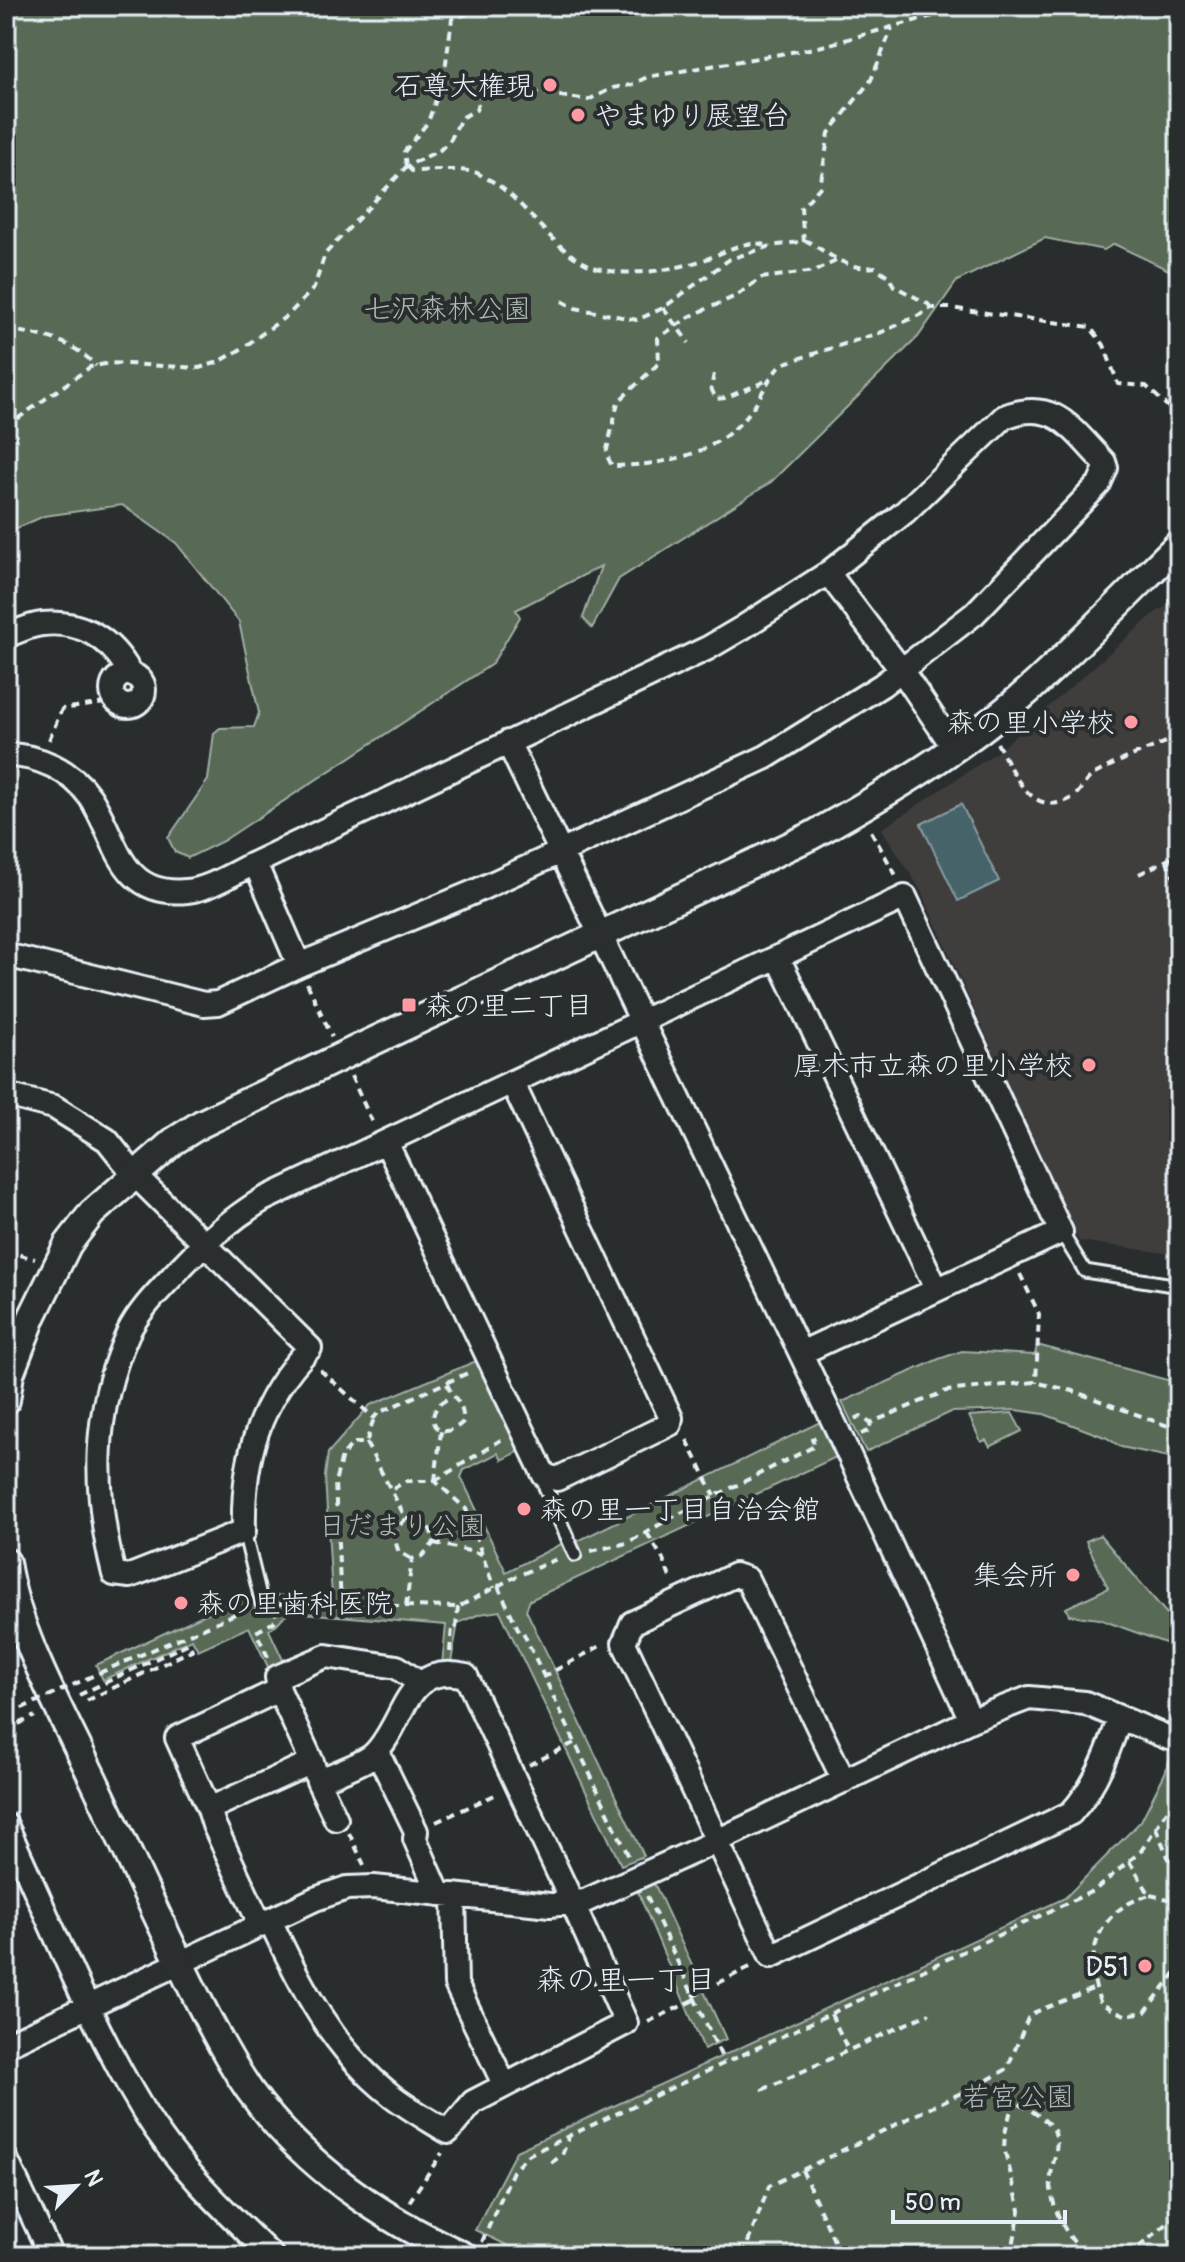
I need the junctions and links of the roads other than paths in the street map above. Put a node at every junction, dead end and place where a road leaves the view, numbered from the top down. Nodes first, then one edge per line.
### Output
1 (1179, 544) edge
2 (828, 573) junction
3 (6, 636) edge
4 (902, 671) junction
5 (120, 709) road end
6 (508, 742) junction
7 (954, 748) junction
8 (6, 755) edge
9 (562, 852) junction
10 (255, 863) junction
11 (600, 935) junction
12 (6, 955) edge
13 (778, 957) junction
14 (299, 965) junction
15 (641, 1020) junction
16 (512, 1082) junction
17 (6, 1095) edge
18 (384, 1142) junction
19 (134, 1174) junction
20 (1061, 1232) junction
21 (204, 1243) junction
22 (1179, 1286) edge
23 (936, 1288) junction
24 (801, 1353) junction
25 (6, 1400) edge
26 (544, 1475) junction
27 (244, 1531) junction
28 (575, 1555) road end
29 (6, 1562) edge
30 (262, 1604) road end
31 (278, 1683) junction
32 (419, 1683) junction
33 (1119, 1719) junction
34 (971, 1720) junction
35 (1179, 1738) edge
36 (374, 1754) junction
37 (315, 1771) junction
38 (844, 1781) junction
39 (209, 1809) junction
40 (336, 1819) road end
41 (6, 1825) edge
42 (717, 1841) junction
43 (446, 1895) junction
44 (572, 1902) junction
45 (265, 1922) junction
46 (179, 1962) junction
47 (89, 2005) junction
48 (6, 2045) edge
49 (504, 2084) junction
50 (6, 2159) edge
51 (473, 2249) edge
52 (51, 2256) edge
53 (272, 2256) edge

1 - 7 street
2 - 4 street
2 - 4 street
2 - 6 street
3 - 5 street
4 - 7 street
4 - 9 street
6 - 9 street
6 - 10 street
7 - 11 street
8 - 10 street
9 - 11 street
9 - 14 street
10 - 14 street
11 - 15 street
11 - 19 street
12 - 14 street
13 - 15 street
13 - 20 street
13 - 23 street
15 - 16 street
15 - 24 street
16 - 18 street
16 - 26 street
17 - 19 street
18 - 21 street
18 - 26 street
19 - 21 street
19 - 25 street
20 - 22 lane
20 - 23 street
21 - 27 street
21 - 27 street
23 - 24 street
24 - 34 street
26 - 28 lane
27 - 30 lane
29 - 46 street
31 - 32 street
31 - 37 street
31 - 39 street
32 - 36 street
32 - 44 street
33 - 34 street
33 - 35 street
33 - 42 street
34 - 38 street
36 - 37 street
36 - 43 street
37 - 39 street
37 - 40 street
38 - 42 street
38 - 42 street
39 - 45 street
41 - 47 street
42 - 44 street
43 - 44 street
43 - 45 street
43 - 49 street
44 - 49 street
45 - 46 street
45 - 49 street
46 - 47 street
46 - 51 street
47 - 48 street
47 - 53 street
50 - 52 street

